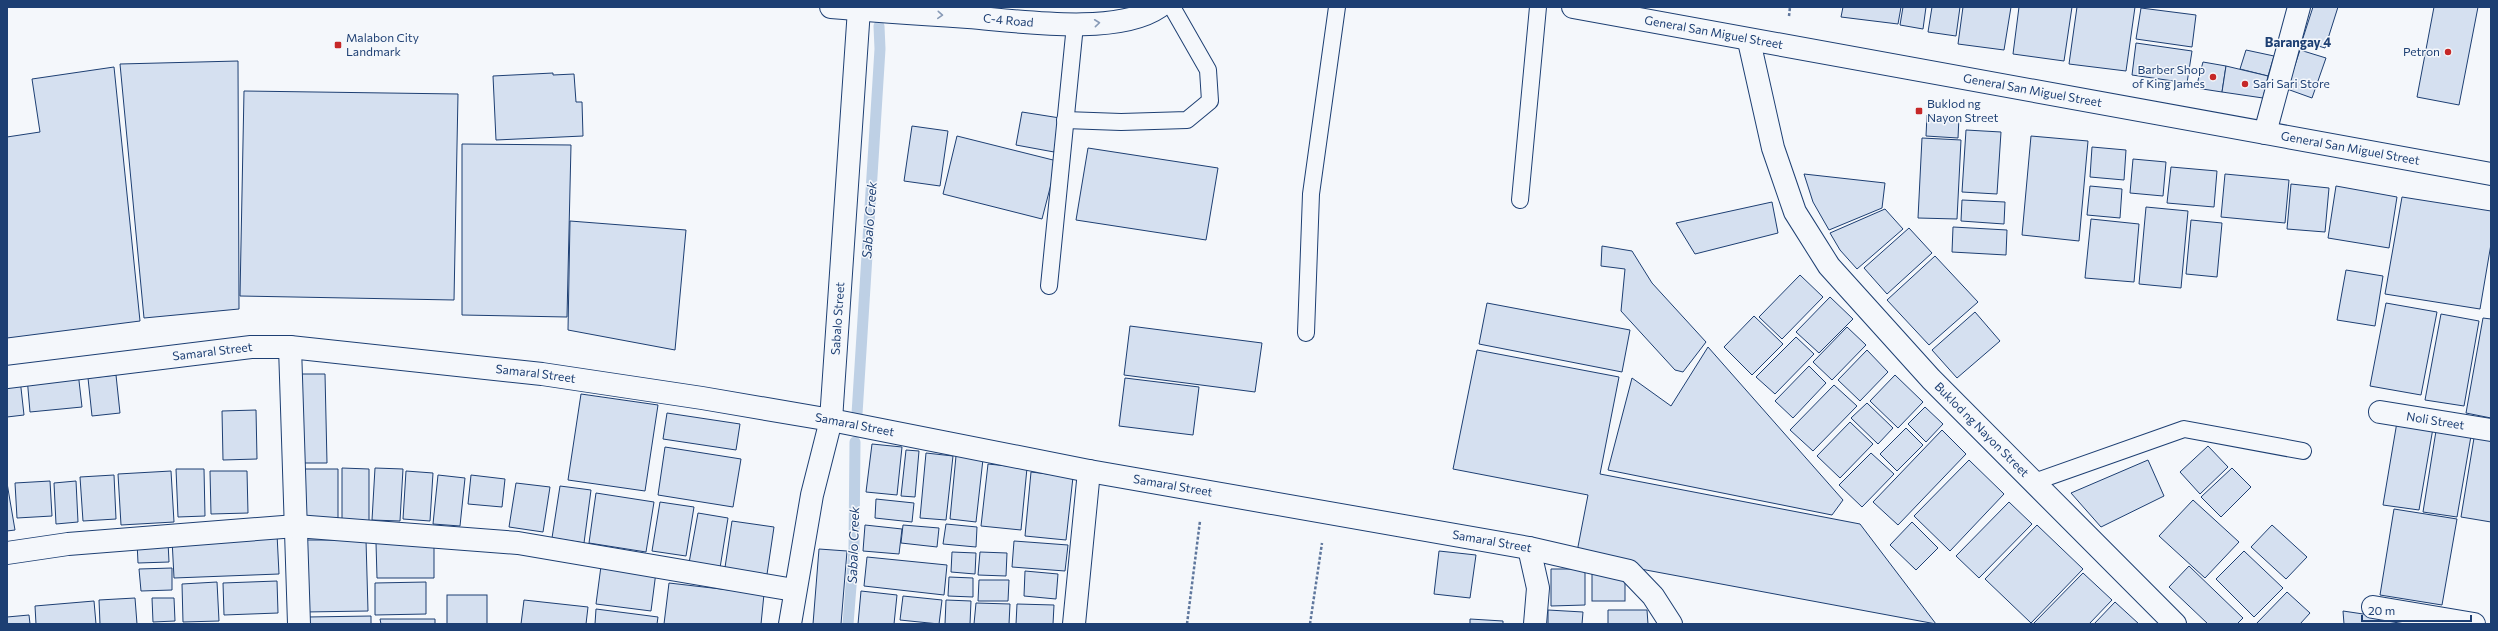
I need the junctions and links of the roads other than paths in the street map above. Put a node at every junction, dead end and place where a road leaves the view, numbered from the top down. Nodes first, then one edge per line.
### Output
1 (831, 7) edge
2 (1160, 7) edge
3 (1172, 7) edge
4 (1338, 7) edge
5 (1538, 7) edge
6 (1573, 7) edge
7 (2299, 7) edge
8 (859, 9) junction
9 (1075, 25) junction
10 (1749, 41) junction
11 (1065, 120) junction
12 (2265, 133) junction
13 (2491, 174) edge
14 (1520, 200) dead end
15 (1049, 286) dead end
16 (1306, 333) dead end
17 (290, 347) junction
18 (7, 376) edge
19 (2380, 412) dead end
20 (831, 420) junction
21 (2491, 430) edge
22 (2303, 451) dead end
23 (1089, 471) junction
24 (2034, 482) junction
25 (296, 526) junction
26 (1529, 548) junction
27 (7, 553) edge
28 (794, 590) junction
29 (2373, 607) dead end
30 (299, 624) edge
31 (790, 624) edge
32 (1074, 624) edge
33 (1535, 624) edge
34 (1671, 624) edge
35 (2175, 624) edge
36 (2474, 624) edge

1 - 8 main road, C-4 Road
9 -> 2 main road, C-4 Road
3 - 11 lane
4 - 16 lane
5 - 14 lane
6 - 10 main road, General San Miguel Street
7 - 12 main road
8 -> 9 main road, C-4 Road
8 - 20 main road, Sabalo Street
9 - 11 lane
10 - 12 main road, General San Miguel Street
10 - 24 main road, Buklod ng Nayon Street
11 - 15 lane
12 - 13 main road, General San Miguel Street
17 - 18 main road, Samaral Street
17 - 20 main road, Samaral Street
17 - 25 main road
19 - 21 main road, Noli Street
20 - 23 main road, Samaral Street
20 - 28 main road, Sabalo Street
22 - 24 lane
23 - 26 main road, Samaral Street
23 - 32 main road
24 - 35 main road, Buklod ng Nayon Street
25 - 27 main road
25 - 28 main road
25 - 30 main road
26 - 33 main road
26 - 34 main road, Samaral Street
28 - 31 main road, Sabalo Street
29 - 36 main road

